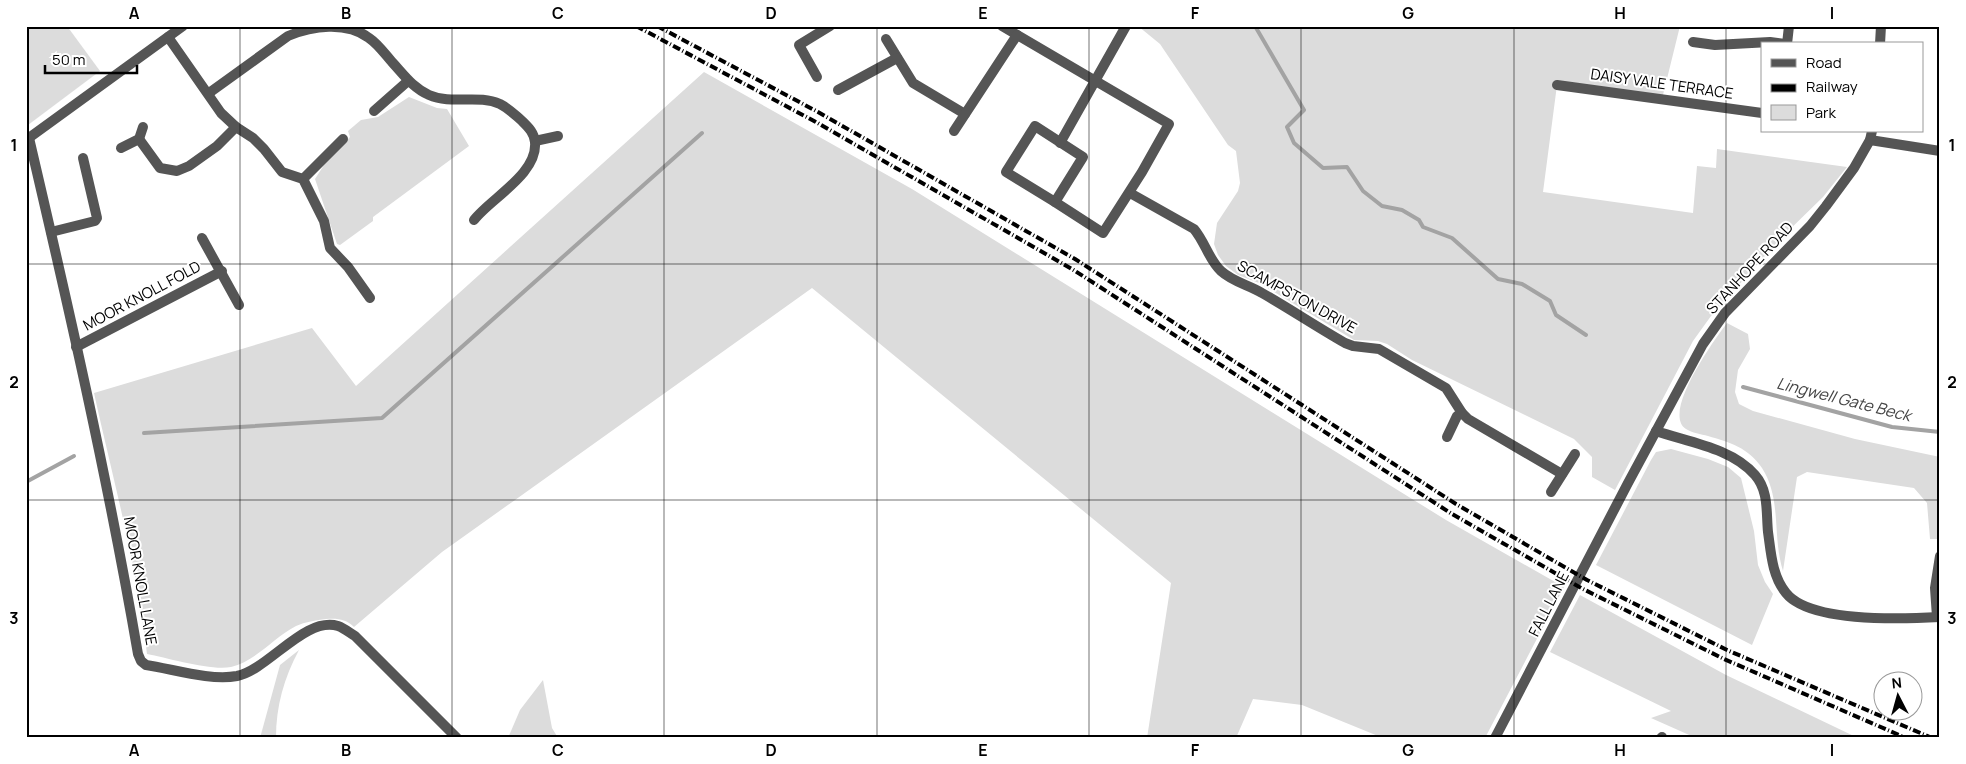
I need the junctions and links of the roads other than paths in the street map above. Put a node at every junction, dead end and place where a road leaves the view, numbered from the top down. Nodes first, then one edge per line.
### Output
1 (184, 26) edge
2 (830, 26) edge
3 (1002, 26) edge
4 (1126, 26) edge
5 (1789, 26) edge
6 (1881, 26) edge
7 (1016, 35) junction
8 (168, 37) junction
9 (886, 39) dead end
10 (1693, 42) dead end
11 (1761, 42) edge
12 (1786, 42) edge
13 (1880, 42) edge
14 (897, 58) junction
15 (817, 77) dead end
16 (408, 81) junction
17 (1094, 81) junction
18 (1557, 85) dead end
19 (838, 90) dead end
20 (209, 93) junction
21 (374, 111) dead end
22 (1761, 113) edge
23 (965, 114) junction
24 (143, 127) dead end
25 (236, 127) junction
26 (954, 131) dead end
27 (558, 136) dead end
28 (1871, 136) edge
29 (139, 138) junction
30 (28, 139) edge
31 (343, 139) dead end
32 (535, 141) junction
33 (1060, 143) junction
34 (121, 148) dead end
35 (1940, 151) edge
36 (82, 158) dead end
37 (303, 179) junction
38 (1130, 193) junction
39 (1055, 202) junction
40 (474, 220) dead end
41 (51, 232) junction
42 (202, 238) dead end
43 (222, 271) junction
44 (370, 298) dead end
45 (238, 305) dead end
46 (76, 347) junction
47 (1462, 413) junction
48 (1656, 432) junction
49 (1447, 437) dead end
50 (1575, 454) dead end
51 (1562, 474) junction
52 (1628, 483) joint
53 (1552, 492) dead end
54 (1940, 556) edge
55 (1938, 617) edge
56 (457, 738) edge
57 (1495, 738) edge

1 - 8 street
2 - 15 street
3 - 7 street
4 - 17 street
5 - 12 street
6 - 13 street
7 - 17 street
7 - 23 street
8 - 20 street
8 - 30 street
9 - 14 street
10 - 11 street
14 - 19 street
14 - 23 street
16 - 20 street
16 - 21 street
16 - 32 street
17 - 33 street
17 - 38 street
18 - 22 street, DAISY VALE TERRACE
20 - 25 street
23 - 26 street
24 - 29 street
25 - 29 street
25 - 37 street
27 - 32 street
28 - 35 street
28 - 48 street, STANHOPE ROAD
29 - 34 street
30 - 41 street, MOOR KNOLL LANE
31 - 37 street
32 - 40 street
33 - 39 street
33 - 39 street
36 - 41 street
37 - 44 street
38 - 39 street
38 - 47 street, SCAMPSTON DRIVE
41 - 46 street, MOOR KNOLL LANE
42 - 43 street, MOOR KNOLL FOLD
43 - 45 street, MOOR KNOLL FOLD
43 - 46 street, MOOR KNOLL FOLD
46 - 56 street, MOOR KNOLL LANE
47 - 49 street
47 - 51 street, SCAMPSTON DRIVE
48 - 52 street, STANHOPE ROAD
48 - 55 street
50 - 51 street
51 - 53 street
52 - 57 street, FALL LANE
54 - 55 street

